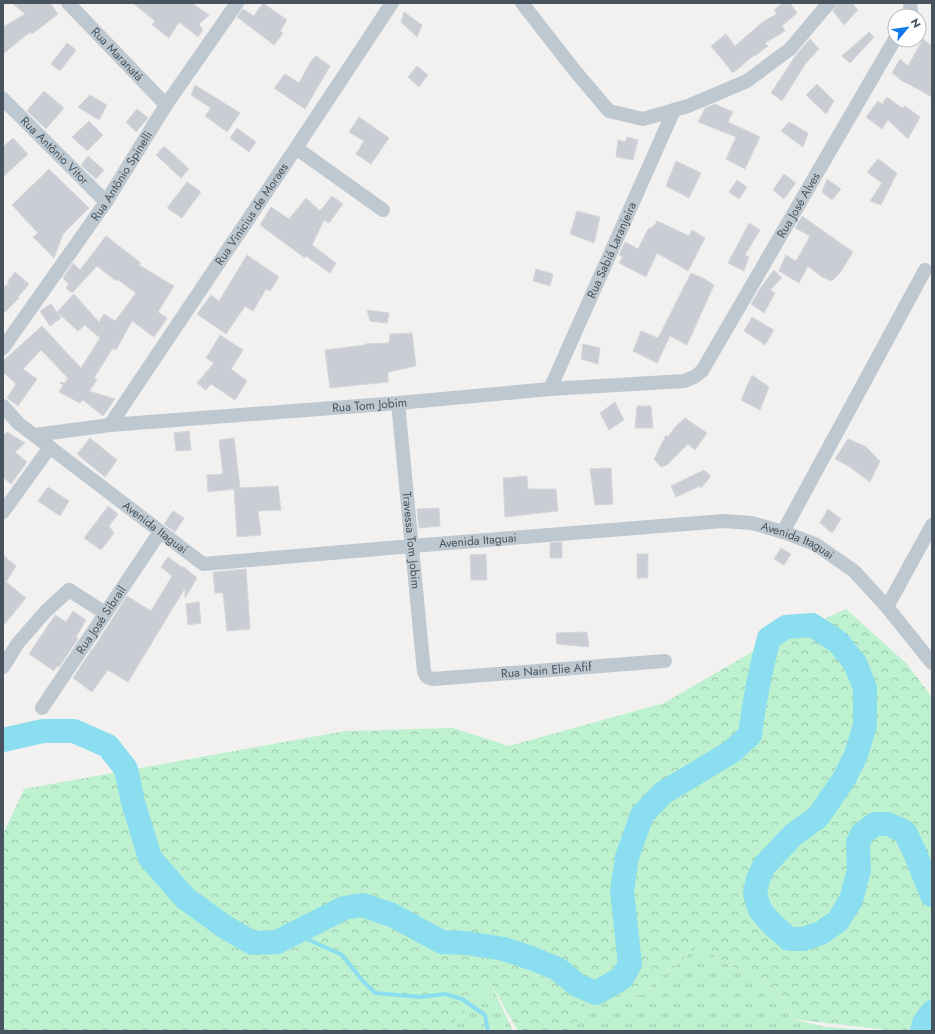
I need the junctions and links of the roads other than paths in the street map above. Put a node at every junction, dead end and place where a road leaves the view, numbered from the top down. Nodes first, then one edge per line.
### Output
1 (68, 3) edge
2 (392, 3) edge
3 (522, 3) edge
4 (828, 3) edge
5 (231, 5) edge
6 (890, 48) edge
7 (3, 99) edge
8 (166, 104) junction
9 (674, 110) junction
10 (296, 148) junction
11 (106, 202) junction
12 (383, 210) dead end
13 (925, 270) dead end
14 (3, 348) edge
15 (702, 371) joint
16 (550, 389) junction
17 (398, 403) junction
18 (3, 406) edge
19 (110, 425) junction
20 (34, 435) junction
21 (50, 447) junction
22 (3, 512) edge
23 (932, 525) edge
24 (160, 532) junction
25 (783, 532) junction
26 (412, 546) junction
27 (887, 607) junction
28 (105, 613) junction
29 (665, 661) dead end
30 (931, 661) edge
31 (3, 667) edge
32 (427, 677) joint
33 (42, 708) dead end

1 - 8 street, Rua Maranatá
2 - 10 street, Rua Vinicius de Moraes
3 - 9 street
4 - 9 street
5 - 8 street, Rua Antônio Spinelli
6 - 15 street, Rua José Alves
7 - 11 street, Rua Antônio Vitor
8 - 11 street, Rua Antônio Spinelli
9 - 16 street, Rua Sabiá Laranjeira
10 - 12 street
10 - 19 street, Rua Vinicius de Moraes
11 - 14 street, Rua Antônio Spinelli
13 - 25 street
15 - 16 street, Rua Tom Jobim
16 - 17 street, Rua Tom Jobim
17 - 19 street, Rua Tom Jobim
17 - 26 street, Travessa Tom Jobim
18 - 20 street, Avenida Itaguai
19 - 20 street, Rua Tom Jobim
20 - 21 street, Avenida Itaguai
21 - 22 street
21 - 24 street, Avenida Itaguai
23 - 27 street
24 - 26 street, Avenida Itaguai
24 - 28 street, Rua José Sibrail
25 - 26 street, Avenida Itaguai
25 - 27 street, Avenida Itaguai
26 - 32 street, Travessa Tom Jobim
27 - 30 street, Avenida Itaguai
28 - 31 street
28 - 33 street, Rua José Sibrail
29 - 32 street, Rua Nain Elie Afif

